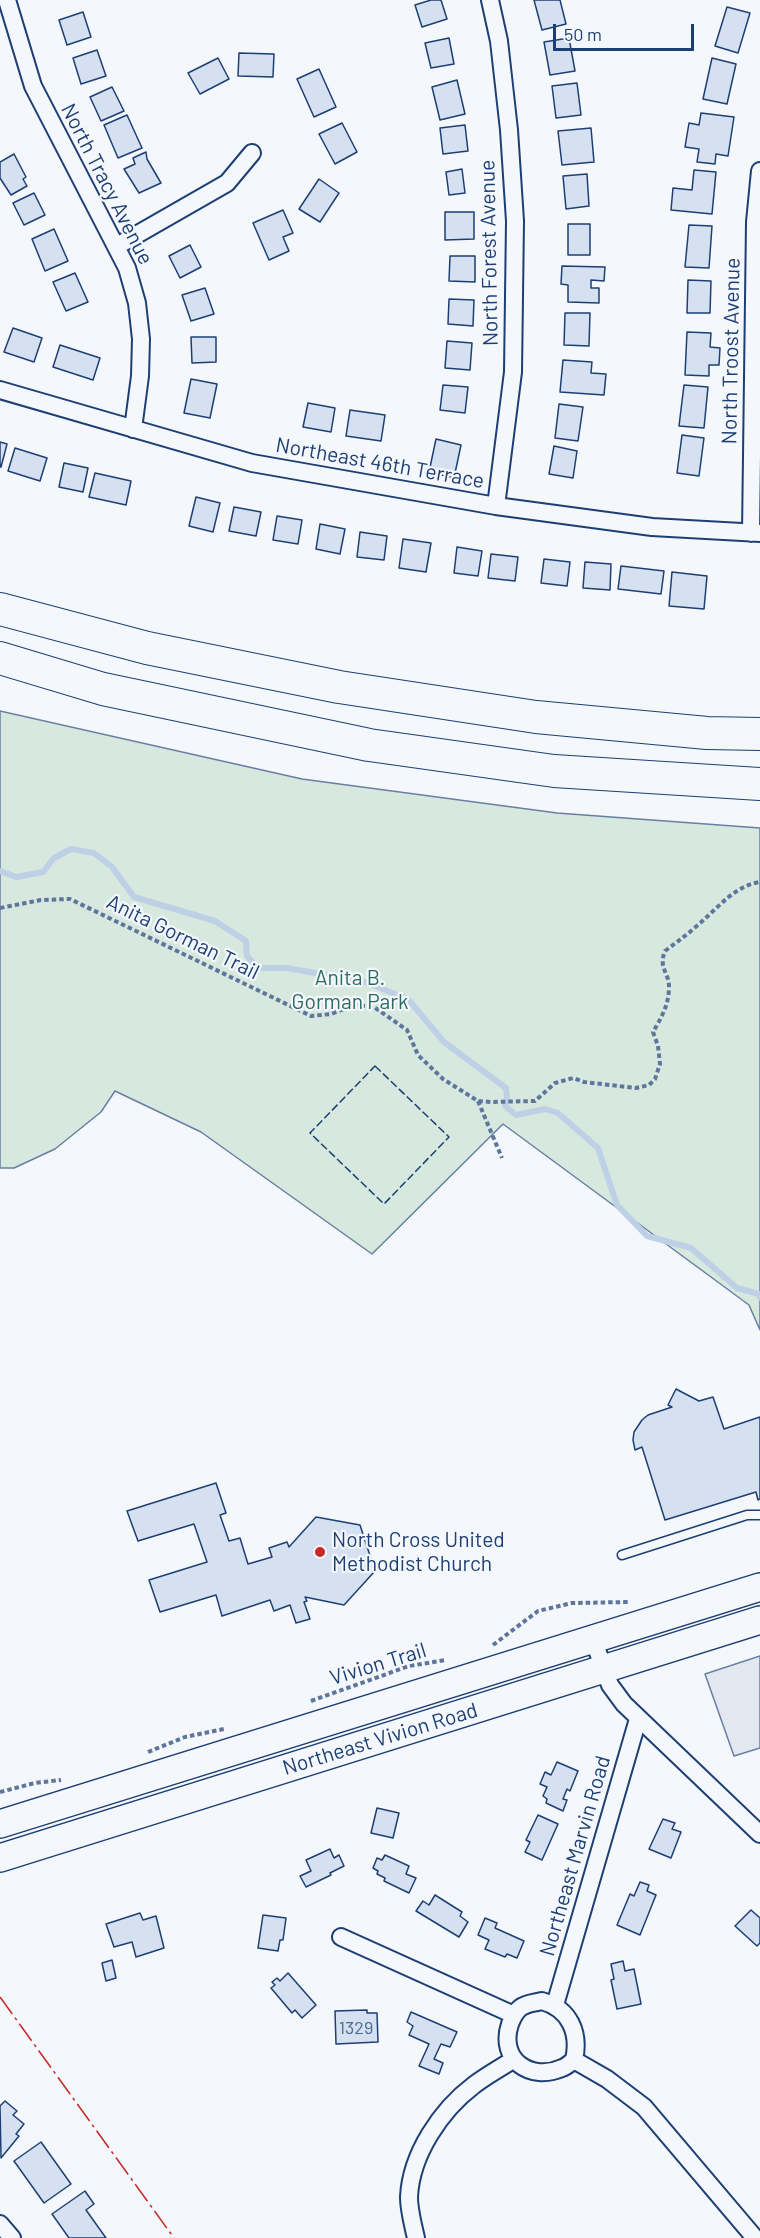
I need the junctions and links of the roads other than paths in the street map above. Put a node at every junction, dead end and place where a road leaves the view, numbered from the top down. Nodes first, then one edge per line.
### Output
1 (7, 0) edge
2 (490, 0) edge
3 (252, 153) dead end
4 (760, 171) edge
5 (758, 235) edge
6 (117, 246) junction
7 (0, 390) edge
8 (132, 429) junction
9 (496, 506) junction
10 (755, 533) edge
11 (0, 609) edge
12 (0, 658) edge
13 (760, 734) edge
14 (760, 784) edge
15 (760, 1515) edge
16 (622, 1555) dead end
17 (760, 1587) edge
18 (760, 1620) edge
19 (594, 1639) junction
20 (603, 1669) junction
21 (638, 1719) junction
22 (152, 1764) junction
23 (137, 1815) junction
24 (0, 1824) edge
25 (760, 1834) edge
26 (0, 1858) edge
27 (341, 1937) dead end
28 (555, 2005) junction
29 (514, 2015) junction
30 (513, 2060) junction
31 (574, 2060) junction
32 (416, 2238) edge
33 (755, 2238) edge

1 - 6 street, North Tracy Avenue
2 - 9 street, North Forest Avenue
3 - 6 street
4 - 5 street, North Troost Avenue
5 - 10 street, North Troost Avenue
6 - 8 street, North Tracy Avenue
7 - 8 street, Northeast 46th Terrace
8 - 9 street, Northeast 46th Terrace
9 - 10 street, Northeast 46th Terrace
11 - 13 highway
12 - 14 highway
15 - 16 lane
17 - 19 main road, Northeast Vivion Road
18 - 20 main road, Northeast Vivion Road
19 - 20 street
19 - 22 main road, Northeast Vivion Road
20 - 21 street
20 - 23 main road, Northeast Vivion Road
21 - 25 street
21 - 28 street, Northeast Marvin Road
22 - 23 main road
22 - 24 main road, Northeast Vivion Road
23 - 26 main road, Northeast Vivion Road
27 - 29 street
28 - 29 street
28 - 31 street
29 - 30 street
30 - 31 street
30 - 32 street
31 - 33 street

